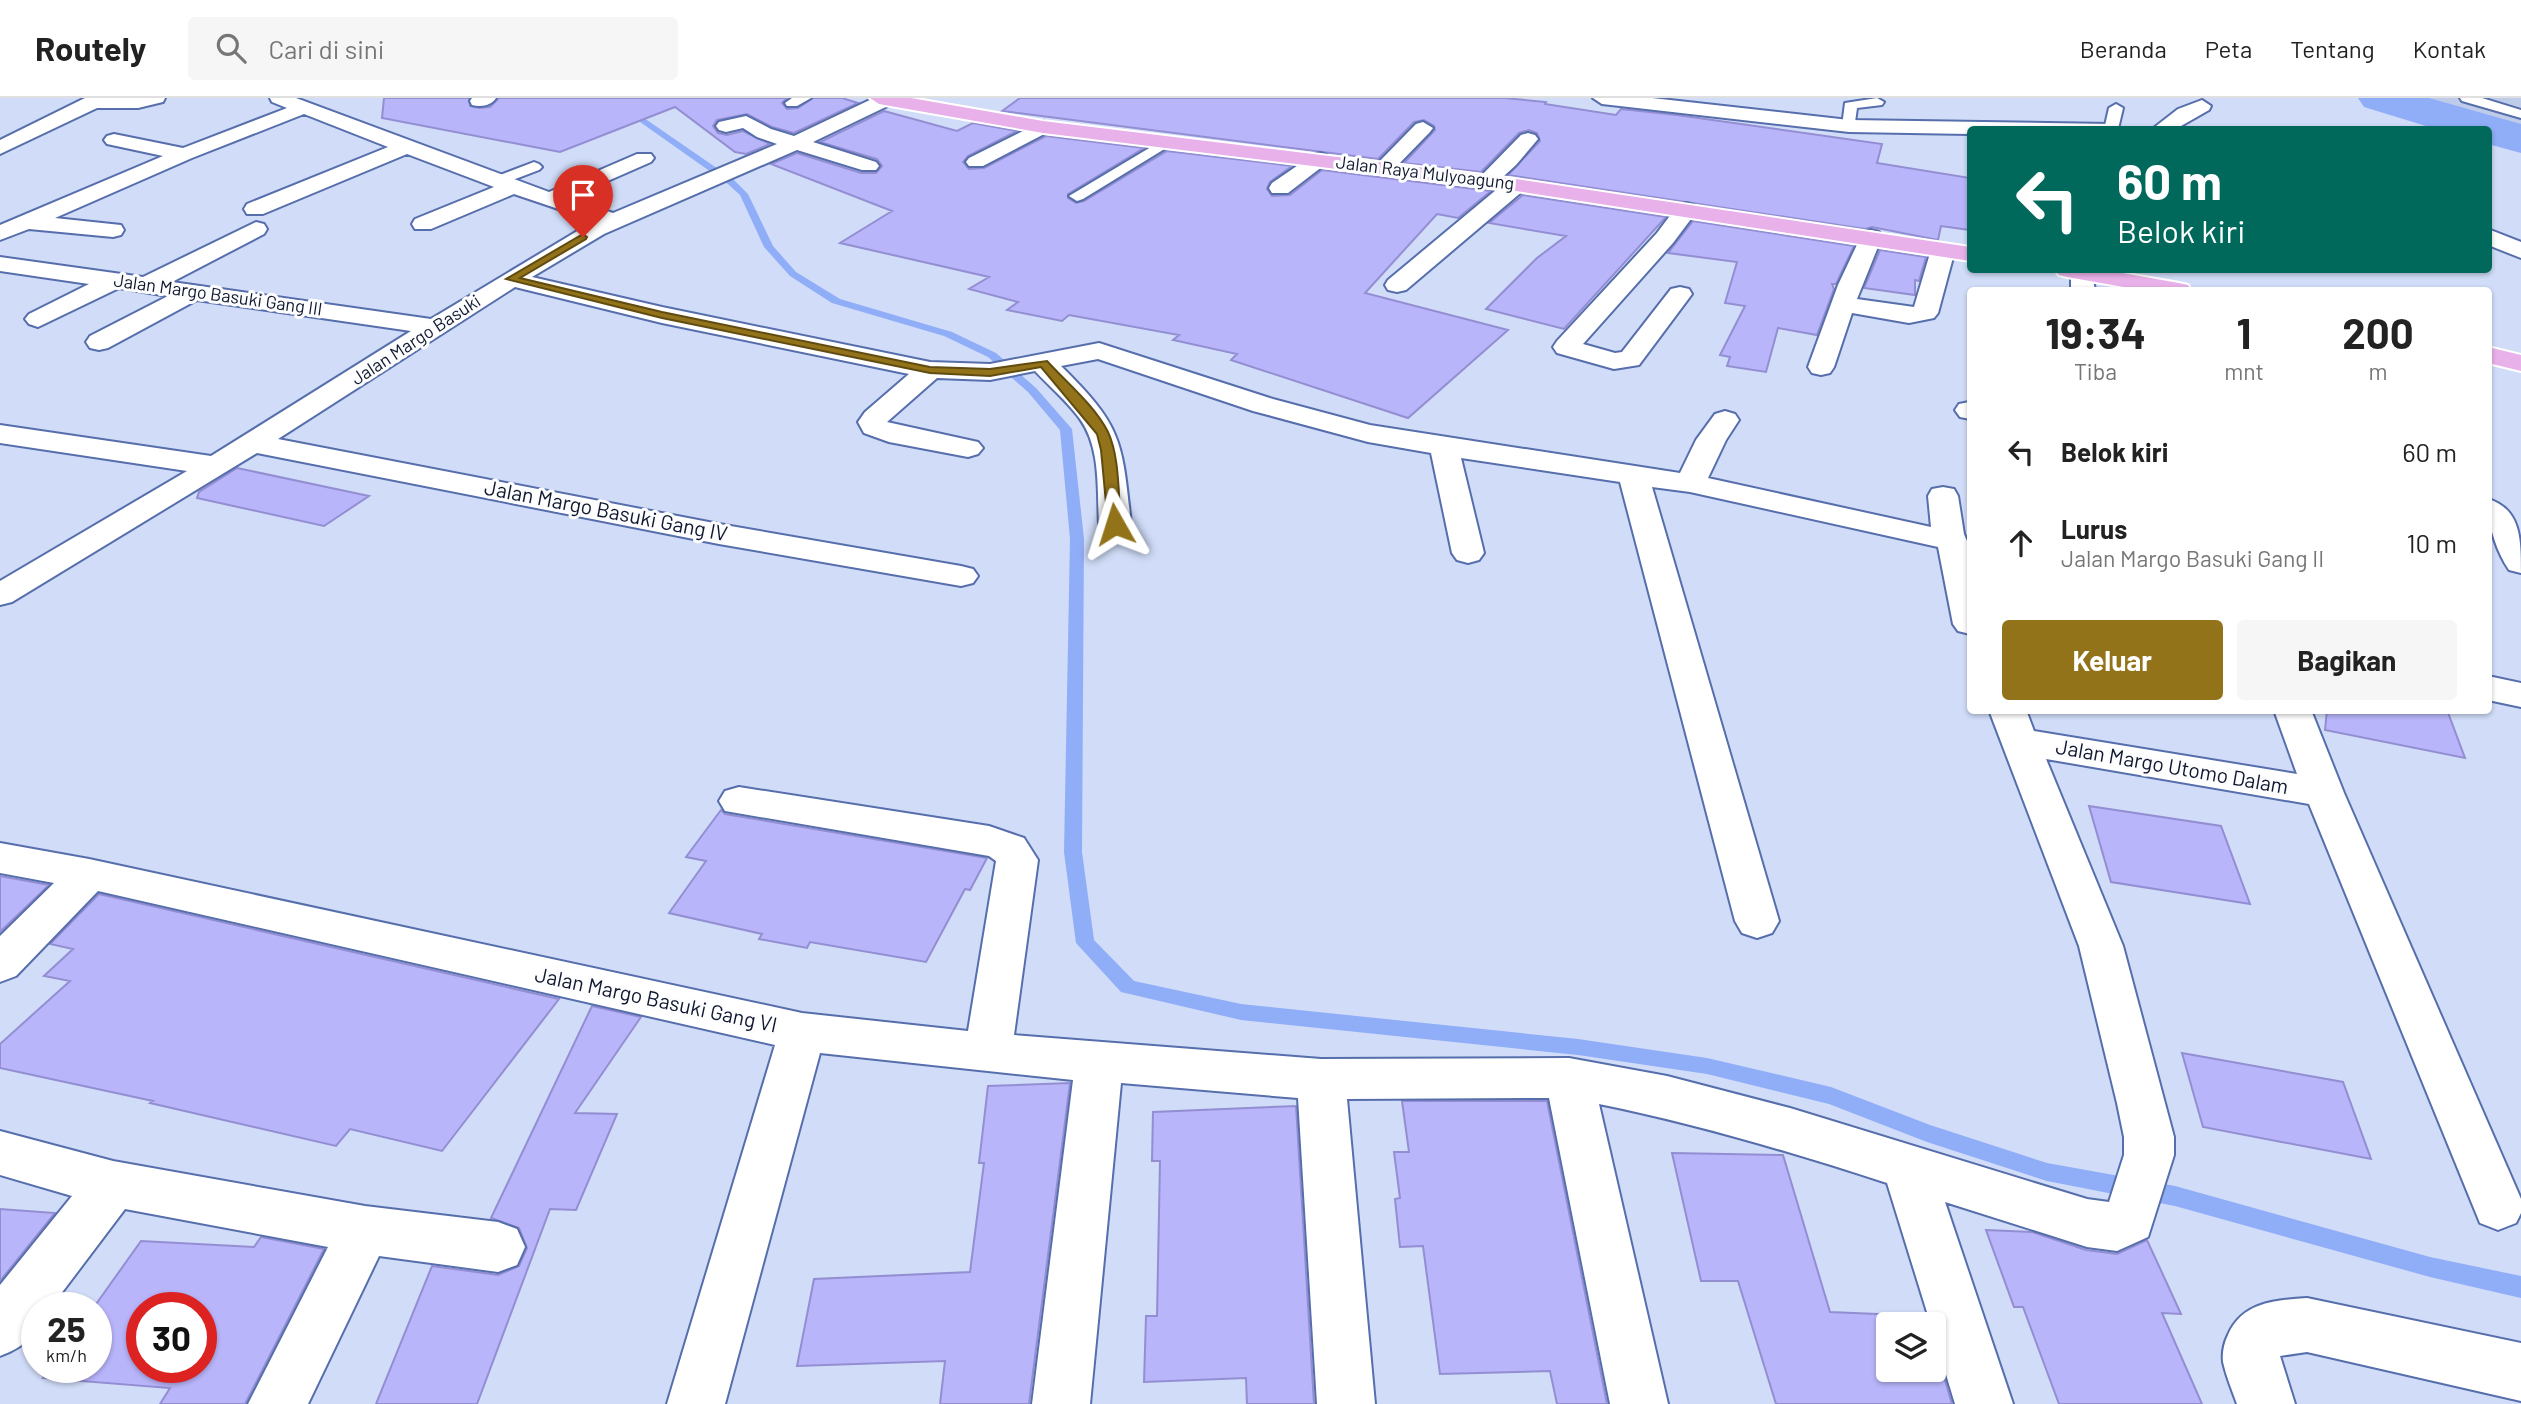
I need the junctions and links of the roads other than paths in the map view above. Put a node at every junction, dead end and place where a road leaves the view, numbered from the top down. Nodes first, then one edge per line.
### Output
1 (156, 98) edge
2 (1602, 98) edge
3 (2466, 98) edge
4 (269, 99) edge
5 (883, 99) edge
6 (97, 100) edge
7 (1877, 102) dead end
8 (2203, 106) dead end
9 (303, 108) junction
10 (2116, 108) dead end
11 (2521, 114) edge
12 (726, 125) dead end
13 (1849, 126) junction
14 (2112, 126) edge
15 (2166, 126) edge
16 (1043, 127) junction
17 (1423, 128) dead end
18 (1967, 128) edge
19 (1528, 139) dead end
20 (114, 140) dead end
21 (799, 142) junction
22 (1166, 142) junction
23 (405, 147) junction
24 (0, 148) edge
25 (185, 154) junction
26 (644, 158) dead end
27 (1320, 159) junction
28 (976, 162) dead end
29 (869, 166) dead end
30 (534, 167) dead end
31 (1384, 168) junction
32 (1487, 181) junction
33 (505, 184) junction
34 (1516, 185) junction
35 (1280, 188) dead end
36 (1077, 195) dead end
37 (550, 200) junction
38 (1686, 210) junction
39 (613, 220) junction
40 (27, 222) junction
41 (423, 224) dead end
42 (113, 230) dead end
43 (0, 233) edge
44 (2521, 234) edge
45 (2492, 236) edge
46 (1871, 237) junction
47 (2492, 238) edge
48 (1943, 250) junction
49 (2521, 251) edge
50 (1967, 254) edge
51 (0, 264) edge
52 (2077, 277) edge
53 (511, 279) junction
54 (117, 280) junction
55 (149, 284) junction
56 (1397, 285) dead end
57 (2155, 287) edge
58 (193, 292) junction
59 (1680, 294) dead end
60 (1844, 304) junction
61 (38, 319) dead end
62 (435, 327) junction
63 (99, 342) dead end
64 (2492, 356) edge
65 (2521, 363) edge
66 (1039, 364) junction
67 (1821, 367) dead end
68 (930, 370) junction
69 (1725, 420) dead end
70 (0, 434) edge
71 (251, 443) junction
72 (72, 444) junction
73 (1444, 447) junction
74 (968, 448) dead end
75 (41, 461) dead end
76 (216, 466) junction
77 (1633, 475) junction
78 (1690, 482) junction
79 (1943, 496) dead end
80 (2492, 511) edge
81 (1115, 524) dead end
82 (1949, 540) junction
83 (1468, 553) dead end
84 (2521, 563) edge
85 (961, 576) dead end
86 (0, 596) edge
87 (1967, 613) edge
88 (2492, 689) edge
89 (2521, 695) edge
90 (2293, 714) edge
91 (2014, 726) edge
92 (2323, 793) junction
93 (740, 801) dead end
94 (0, 858) edge
95 (89, 874) junction
96 (1757, 921) dead end
97 (0, 964) edge
98 (802, 1032) junction
99 (988, 1053) junction
100 (1099, 1062) junction
101 (1569, 1078) junction
102 (1321, 1079) junction
103 (0, 1153) edge
104 (1908, 1167) junction
105 (113, 1184) junction
106 (2498, 1206) dead end
107 (365, 1230) junction
108 (498, 1247) dead end
109 (0, 1329) edge
110 (2521, 1373) edge
111 (277, 1404) edge
112 (696, 1404) edge
113 (1061, 1404) edge
114 (1346, 1404) edge
115 (1639, 1404) edge
116 (1984, 1404) edge
117 (2266, 1404) edge

1 - 6 street
2 - 13 street
3 - 11 lane
4 - 9 street
5 - 16 main road, Jalan Raya Mulyoagung
5 - 21 street, Jalan Margo Basuki
6 - 24 street
7 - 13 lane
8 - 15 street
9 - 23 street
9 - 25 street
10 - 14 lane
12 - 21 street
13 - 18 street
16 - 22 main road, Jalan Raya Mulyoagung
16 - 28 street
17 - 31 street
19 - 32 street
20 - 25 street
21 - 29 street
21 - 39 street, Jalan Margo Basuki
22 - 27 main road, Jalan Raya Mulyoagung
22 - 36 lane
23 - 33 street
23 - 55 street
25 - 40 street
26 - 37 street
27 - 31 main road, Jalan Raya Mulyoagung
27 - 35 street
30 - 33 lane
31 - 32 main road, Jalan Raya Mulyoagung
32 - 34 main road, Jalan Raya Mulyoagung
33 - 37 street
33 - 41 street
34 - 38 main road, Jalan Raya Mulyoagung
34 - 56 street
37 - 39 street
38 - 46 main road, Jalan Raya Mulyoagung
38 - 59 street
39 - 53 street, Jalan Margo Basuki
40 - 42 street
40 - 43 street
44 - 45 street
46 - 48 main road, Jalan Raya Mulyoagung
46 - 60 street
47 - 49 street
48 - 50 main road, Jalan Raya Mulyoagung
48 - 60 street
51 - 54 street, Jalan Margo Basuki Gang III
52 - 57 main road
53 - 62 street, Jalan Margo Basuki
53 - 68 street
54 - 55 street, Jalan Margo Basuki Gang III
54 - 61 street
55 - 58 street, Jalan Margo Basuki Gang III
58 - 62 street, Jalan Margo Basuki Gang III
58 - 63 street
60 - 67 street
62 - 71 street, Jalan Margo Basuki
64 - 65 main road
66 - 68 street
66 - 73 street
66 - 81 street
68 - 74 street
69 - 78 street
70 - 72 street
71 - 76 street, Jalan Margo Basuki
71 - 85 street, Jalan Margo Basuki Gang IV
72 - 75 street
72 - 76 street
73 - 77 street
73 - 83 street
76 - 86 street, Jalan Margo Basuki
77 - 78 street
77 - 96 street
78 - 82 street
79 - 82 street
80 - 84 street
82 - 87 street
88 - 89 street
90 - 92 street
91 - 92 street, Jalan Margo Utomo Dalam
91 - 104 street, Jalan Margo Basuki Gang VI
92 - 106 street
93 - 99 street
94 - 95 street, Jalan Margo Basuki Gang VI
95 - 97 street
95 - 98 street, Jalan Margo Basuki Gang VI
98 - 99 street, Jalan Margo Basuki Gang VI
98 - 112 street
99 - 100 street, Jalan Margo Basuki Gang VI
100 - 102 street, Jalan Margo Basuki Gang VI
100 - 113 street
101 - 102 street, Jalan Margo Basuki Gang VI
101 - 104 street, Jalan Margo Basuki Gang VI
101 - 115 street
102 - 114 street
103 - 105 street
104 - 116 street
105 - 107 street
105 - 109 street
107 - 108 street
107 - 111 street
110 - 117 street

